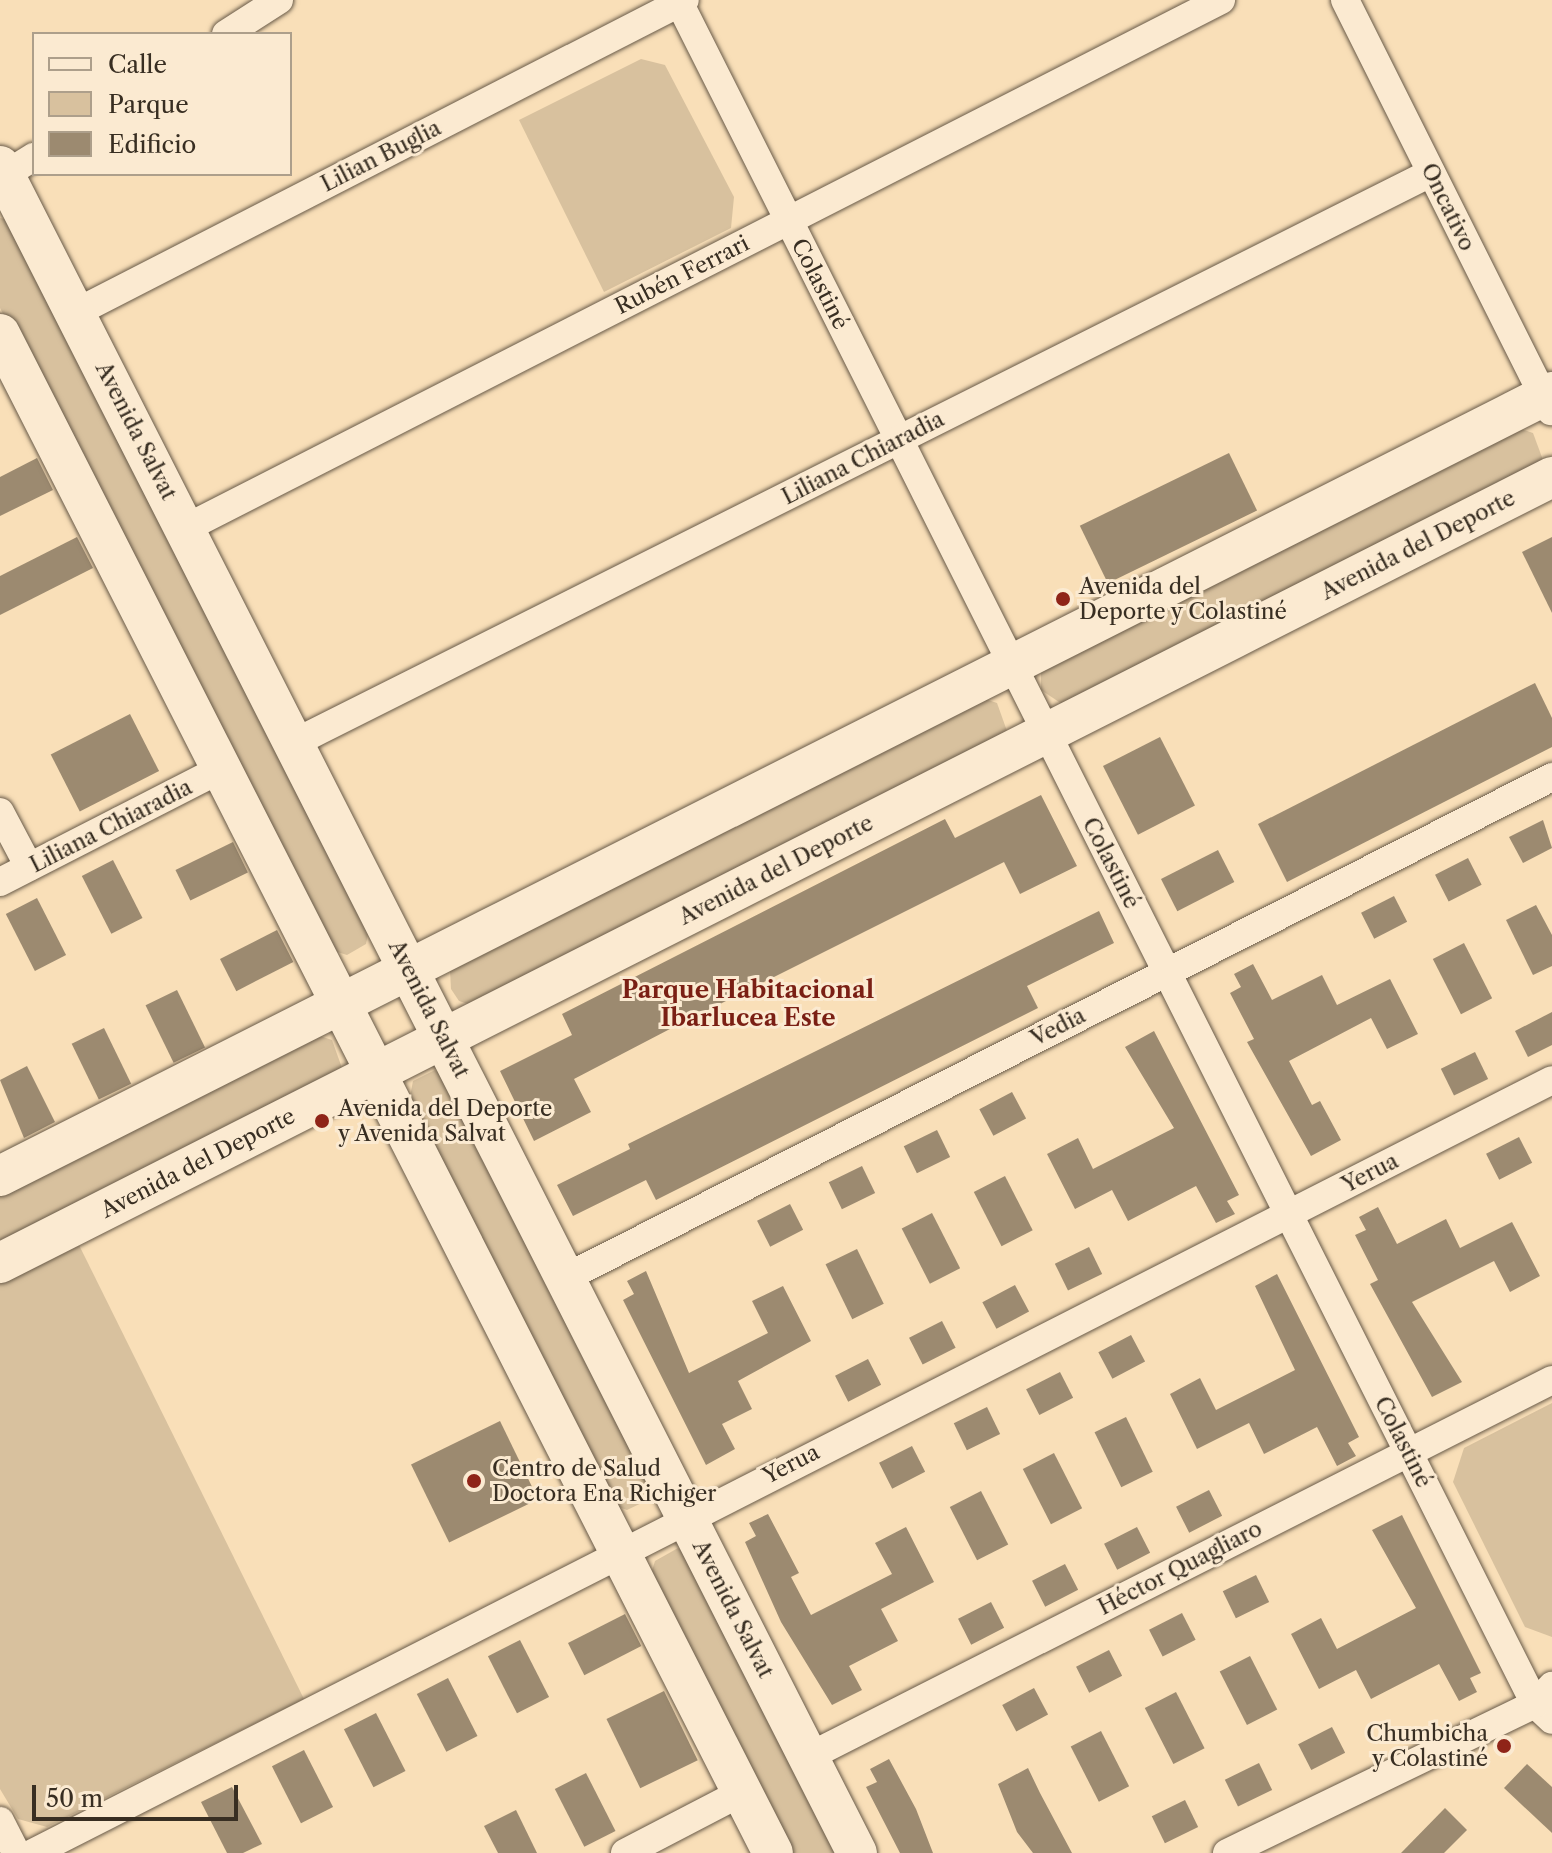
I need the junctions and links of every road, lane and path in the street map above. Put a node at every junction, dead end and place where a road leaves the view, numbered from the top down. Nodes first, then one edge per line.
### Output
1 (279, 0) edge
2 (1221, 0) edge
3 (1345, 0) edge
4 (681, 1) edge
5 (229, 32) edge
6 (10, 169) edge
7 (1431, 173) junction
8 (788, 220) junction
9 (77, 312) junction
10 (0, 334) edge
11 (1549, 401) edge
12 (899, 440) junction
13 (1552, 477) edge
14 (186, 528) junction
15 (1012, 665) junction
16 (1045, 734) junction
17 (294, 743) junction
18 (221, 769) junction
19 (1552, 777) edge
20 (0, 812) edge
21 (29, 867) junction
22 (0, 882) edge
23 (409, 969) junction
24 (1166, 973) junction
25 (341, 1004) junction
26 (444, 1038) junction
27 (376, 1072) junction
28 (1552, 1080) edge
29 (0, 1176) edge
30 (1288, 1214) junction
31 (0, 1263) edge
32 (565, 1278) junction
33 (1552, 1380) edge
34 (1408, 1452) junction
35 (686, 1516) junction
36 (619, 1551) junction
37 (1546, 1703) edge
38 (808, 1757) junction
39 (742, 1792) junction
40 (0, 1821) edge
41 (16, 1853) edge
42 (33, 1853) edge
43 (625, 1853) edge
44 (773, 1853) edge
45 (857, 1853) edge
46 (1227, 1853) edge

1 - 5 street
2 - 8 street, Rubén Ferrari
3 - 7 street, Oncativo
4 - 8 street, Colastiné
4 - 9 street, Lilian Buglia
6 - 9 street, Avenida Salvat
7 - 11 street, Oncativo
7 - 12 street, Liliana Chiaradia
8 - 12 street, Colastiné
8 - 14 street, Rubén Ferrari
9 - 14 street, Avenida Salvat
10 - 18 street
11 - 15 street
12 - 15 street, Colastiné
12 - 17 street, Liliana Chiaradia
13 - 16 street, Avenida del Deporte
14 - 17 street, Avenida Salvat
15 - 16 street, Colastiné
15 - 23 street
16 - 24 street, Colastiné
16 - 26 street, Avenida del Deporte
17 - 23 street, Avenida Salvat
18 - 21 street, Liliana Chiaradia
18 - 25 street
19 - 24 street, Vedia
20 - 21 street
21 - 22 street, Liliana Chiaradia
23 - 25 street
23 - 26 street, Avenida Salvat
24 - 30 street, Colastiné
24 - 32 street, Vedia
25 - 27 street
25 - 29 street
26 - 27 street, Avenida del Deporte
26 - 32 street, Avenida Salvat
27 - 31 street, Avenida del Deporte
27 - 36 street
28 - 30 street, Yerua
30 - 34 street, Colastiné
30 - 35 street, Yerua
32 - 35 street, Avenida Salvat
33 - 34 street, Héctor Quagliaro
34 - 37 street, Colastiné
34 - 38 street, Héctor Quagliaro
35 - 36 street, Yerua
35 - 38 street, Avenida Salvat
36 - 39 street
36 - 42 street, Yerua
37 - 46 street
38 - 45 street, Avenida Salvat
39 - 43 street
39 - 44 street
40 - 41 street

